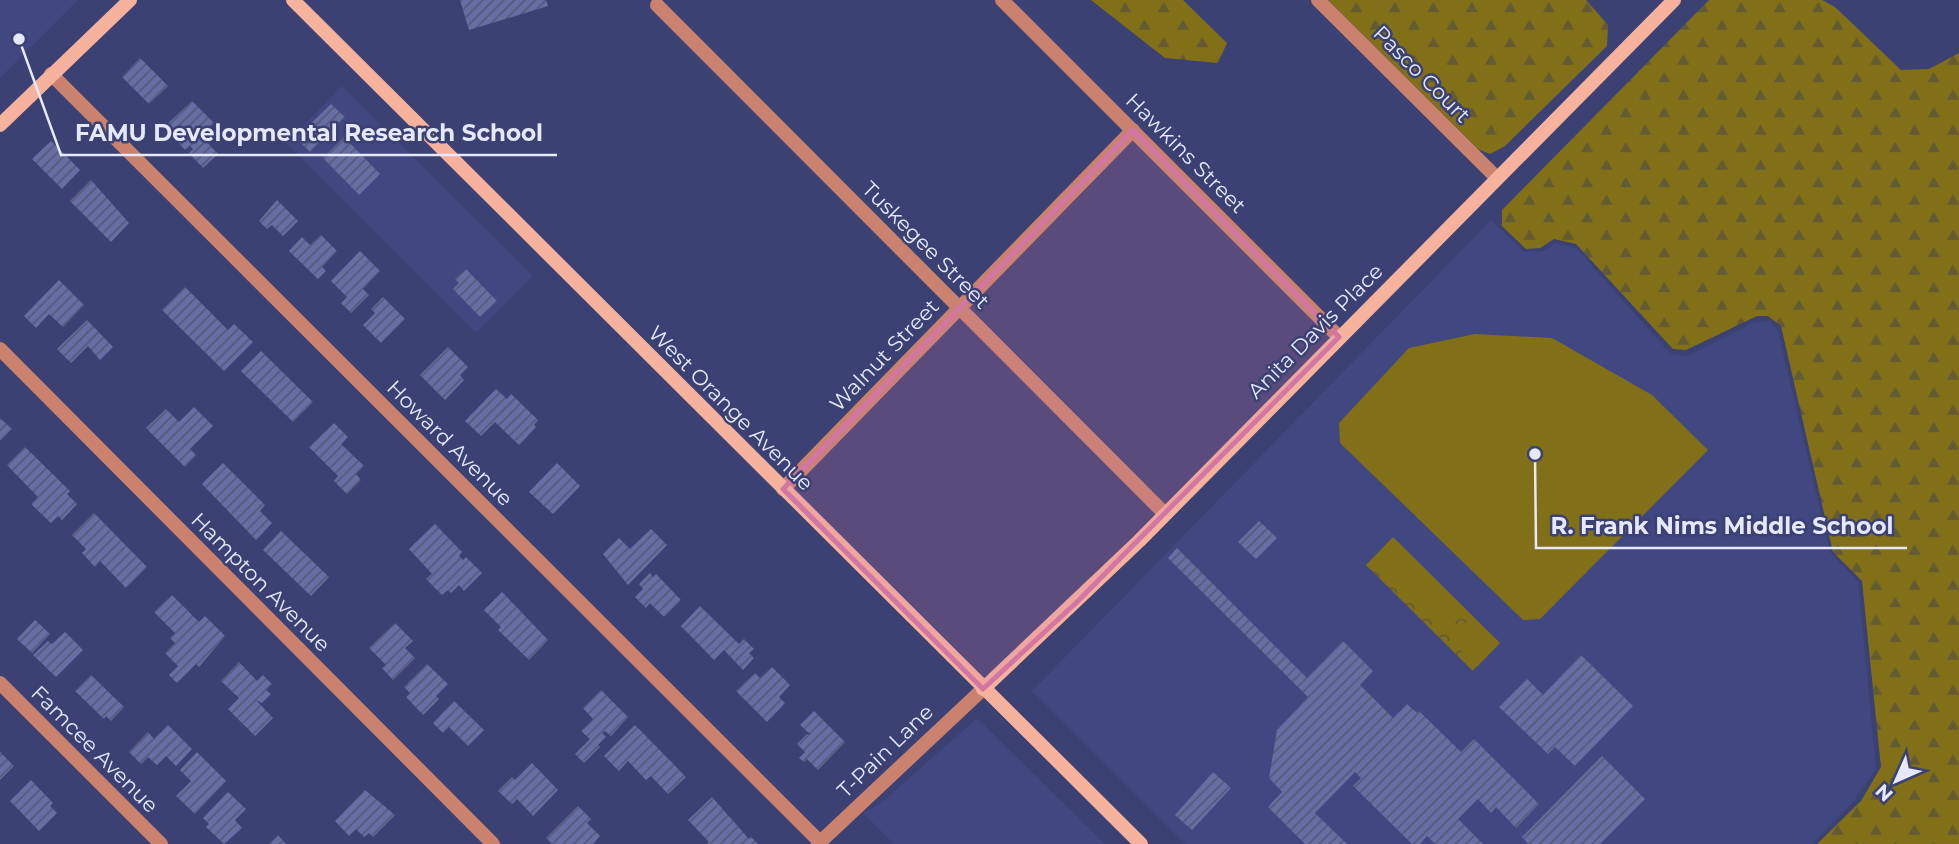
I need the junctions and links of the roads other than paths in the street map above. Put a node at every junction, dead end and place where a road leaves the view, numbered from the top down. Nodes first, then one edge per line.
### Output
1 (130, 0) edge
2 (293, 0) edge
3 (1002, 0) edge
4 (1318, 0) edge
5 (1674, 0) edge
6 (657, 5) dead end
7 (51, 74) junction
8 (0, 125) edge
9 (1133, 130) junction
10 (1497, 178) junction
11 (960, 308) junction
12 (1339, 337) junction
13 (0, 349) edge
14 (783, 489) junction
15 (1165, 514) junction
16 (0, 683) edge
17 (983, 689) junction
18 (819, 843) edge
19 (161, 844) edge
20 (493, 844) edge
21 (1141, 844) edge

1 - 7 main road
2 - 14 main road, West Orange Avenue
3 - 9 street, Hawkins Street
4 - 10 street, Pasco Court
5 - 10 main road, Anita Davis Place
6 - 11 street, Tuskegee Street
7 - 8 main road
7 - 18 street, Howard Avenue
9 - 11 street, Walnut Street
9 - 12 street, Hawkins Street
10 - 12 main road, Anita Davis Place
11 - 14 street, Walnut Street
11 - 15 street, Tuskegee Street
12 - 15 main road, Anita Davis Place
13 - 20 street, Hampton Avenue
14 - 17 main road, West Orange Avenue
15 - 17 main road, Anita Davis Place
16 - 19 street, Famcee Avenue
17 - 18 street, T-Pain Lane
17 - 21 main road, West Orange Avenue

